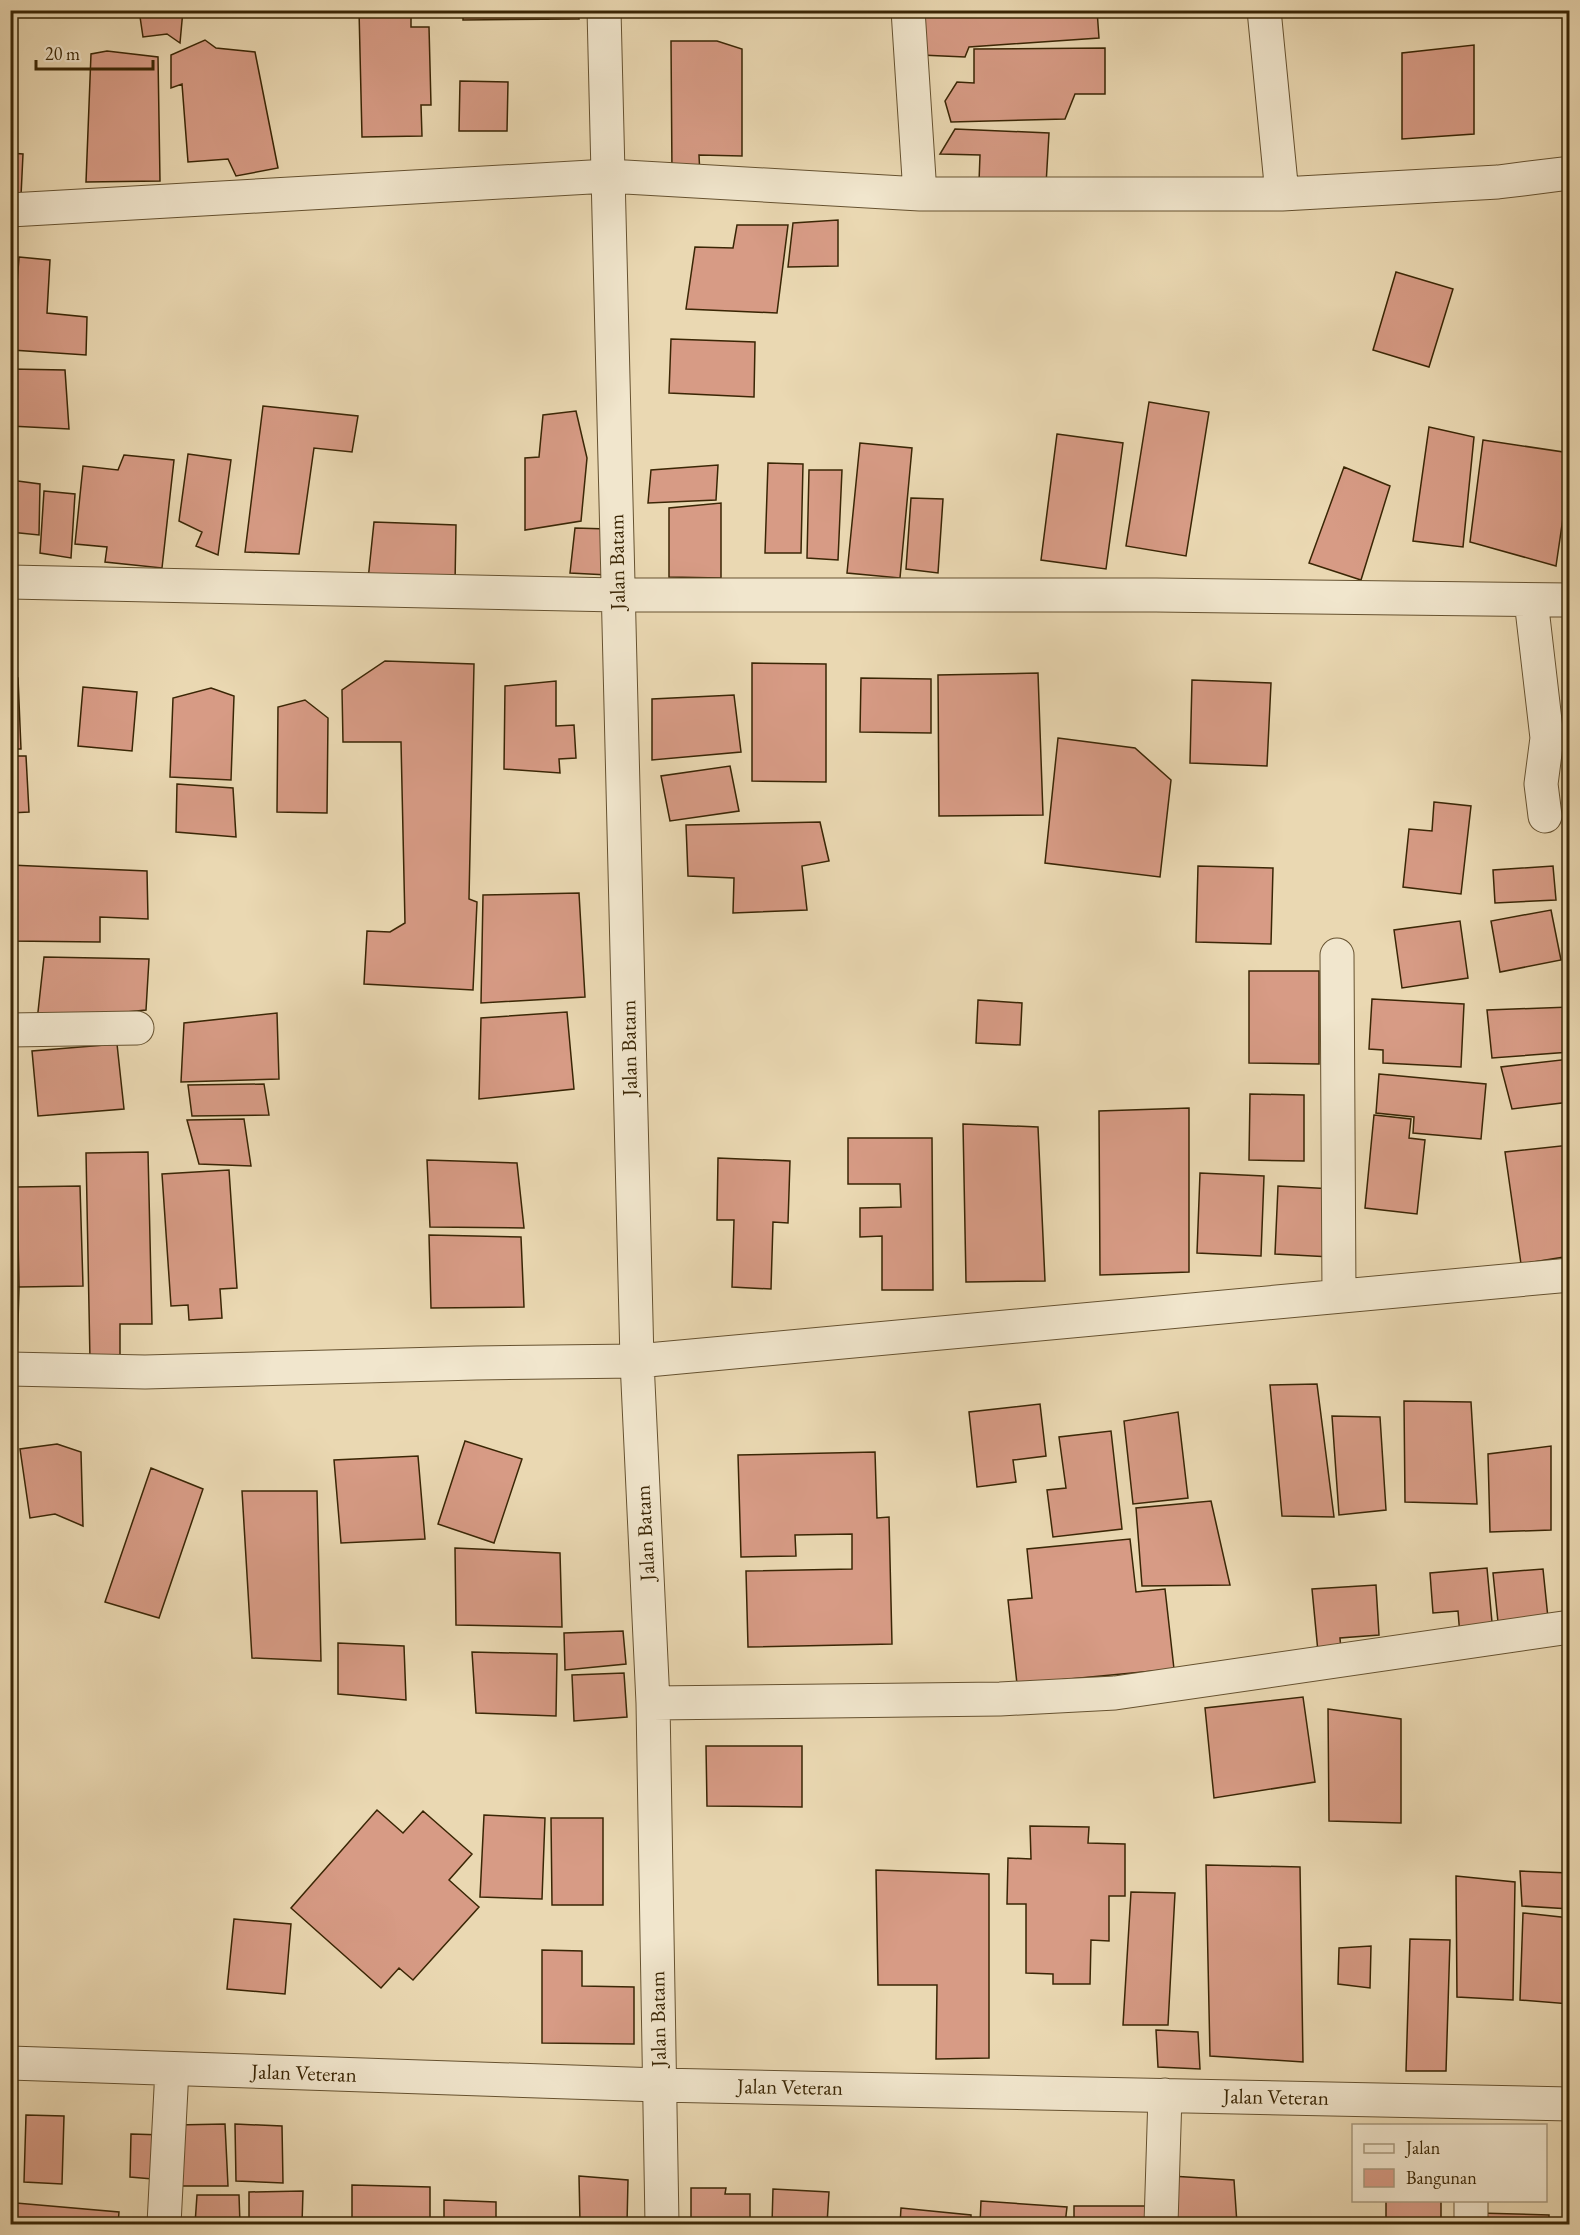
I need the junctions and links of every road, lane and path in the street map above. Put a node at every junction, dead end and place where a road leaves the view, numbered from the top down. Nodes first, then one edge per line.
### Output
1 (604, 10) edge
2 (908, 10) edge
3 (1264, 10) edge
4 (1569, 173) edge
5 (608, 176) junction
6 (920, 194) junction
7 (1282, 194) junction
8 (10, 210) edge
9 (10, 582) edge
10 (618, 595) junction
11 (1531, 600) junction
12 (1569, 600) edge
13 (1545, 816) dead end
14 (1337, 955) dead end
15 (137, 1028) dead end
16 (10, 1030) edge
17 (1569, 1275) edge
18 (1339, 1295) junction
19 (637, 1361) junction
20 (10, 1369) edge
21 (1569, 1627) edge
22 (653, 1703) junction
23 (10, 2063) edge
24 (172, 2069) junction
25 (659, 2085) junction
26 (1165, 2095) junction
27 (1569, 2104) edge
28 (1472, 2113) edge
29 (1471, 2202) edge
30 (164, 2224) edge
31 (662, 2224) edge
32 (1161, 2224) edge
33 (1471, 2224) edge

1 - 5 street, Jalan Batam
2 - 6 street
3 - 7 street
4 - 7 street
5 - 6 street
5 - 8 street
5 - 10 street, Jalan Batam
6 - 7 street
9 - 10 street
10 - 11 street
10 - 19 street, Jalan Batam
11 - 12 street
11 - 13 street
14 - 18 street
15 - 16 street
17 - 18 street
18 - 19 street
19 - 20 street
19 - 22 street, Jalan Batam
21 - 22 street
22 - 25 street, Jalan Batam
23 - 24 street, Jalan Veteran
24 - 25 street, Jalan Veteran
24 - 30 street
25 - 26 street, Jalan Veteran
25 - 31 street, Jalan Batam
26 - 28 street, Jalan Veteran
26 - 32 street
27 - 28 street, Jalan Veteran
29 - 33 street

